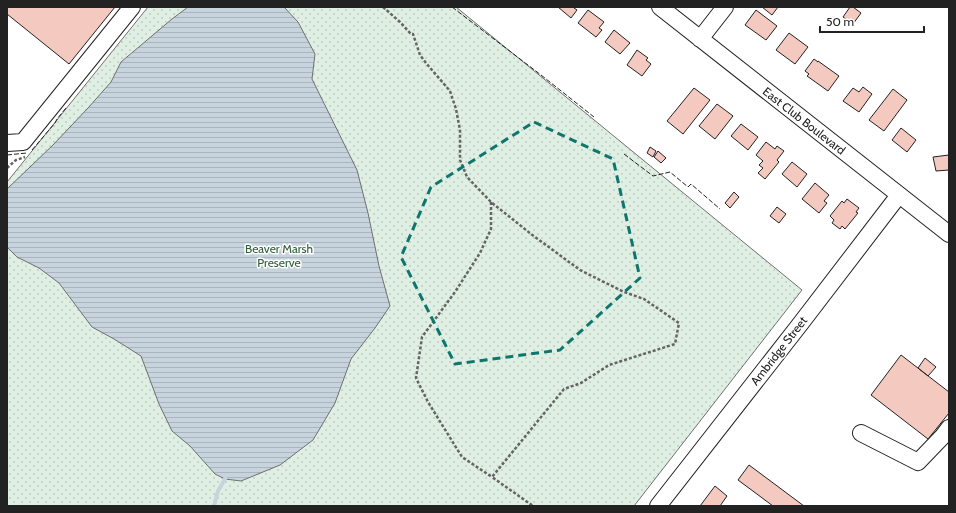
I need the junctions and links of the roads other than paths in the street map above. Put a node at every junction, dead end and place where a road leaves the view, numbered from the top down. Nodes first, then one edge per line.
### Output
1 (132, 7) edge
2 (660, 7) edge
3 (725, 7) edge
4 (700, 39) junction
5 (7, 143) edge
6 (899, 195) junction
7 (949, 233) edge
8 (949, 428) edge
9 (861, 433) dead end
10 (658, 506) edge

1 - 5 street
2 - 4 street, East Club Boulevard
3 - 4 street
4 - 6 street, East Club Boulevard
6 - 7 street, East Club Boulevard
6 - 10 street, Ambridge Street
8 - 9 street

